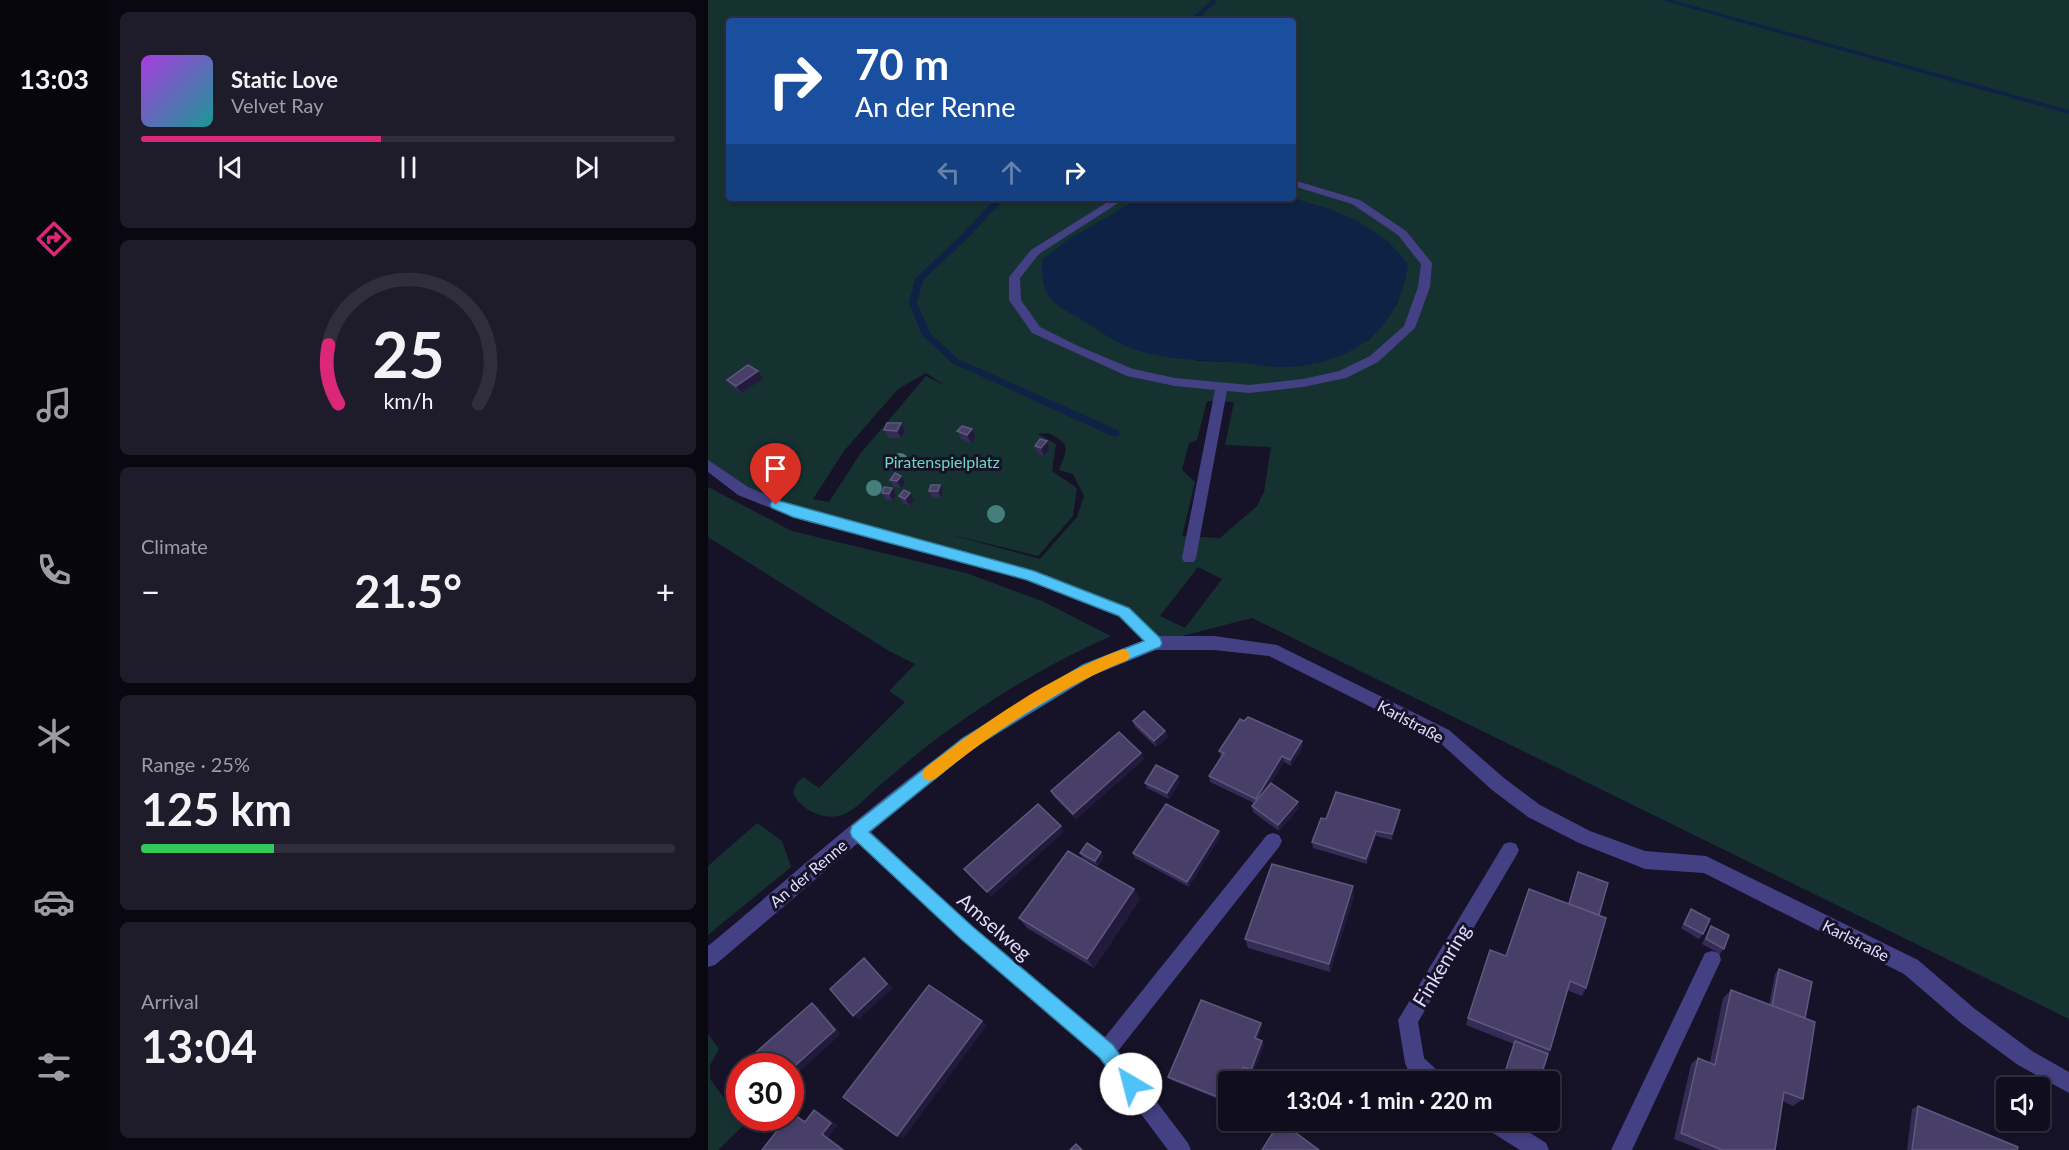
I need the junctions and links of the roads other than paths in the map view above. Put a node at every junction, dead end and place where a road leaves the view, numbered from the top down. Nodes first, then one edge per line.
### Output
1 (1296, 184) edge
2 (1116, 201) edge
3 (1222, 386) junction
4 (708, 465) edge
5 (1189, 558) dead end
6 (1155, 643) junction
7 (858, 832) junction
8 (1273, 840) dead end
9 (1510, 850) dead end
10 (708, 958) edge
11 (1712, 960) dead end
12 (1106, 1051) junction
13 (1424, 1071) edge
14 (2069, 1083) edge
15 (1508, 1131) edge
16 (1181, 1150) edge
17 (1539, 1150) edge
18 (1621, 1150) edge

1 - 3 lane
2 - 3 lane
3 - 5 lane
4 - 6 lane
6 - 7 street, An der Renne
6 - 14 street, Karlstraße
7 - 10 street, An der Renne
7 - 12 street, Amselweg
8 - 12 street
9 - 13 street, Finkenring
11 - 18 street
12 - 16 street, Amselweg
15 - 17 street

